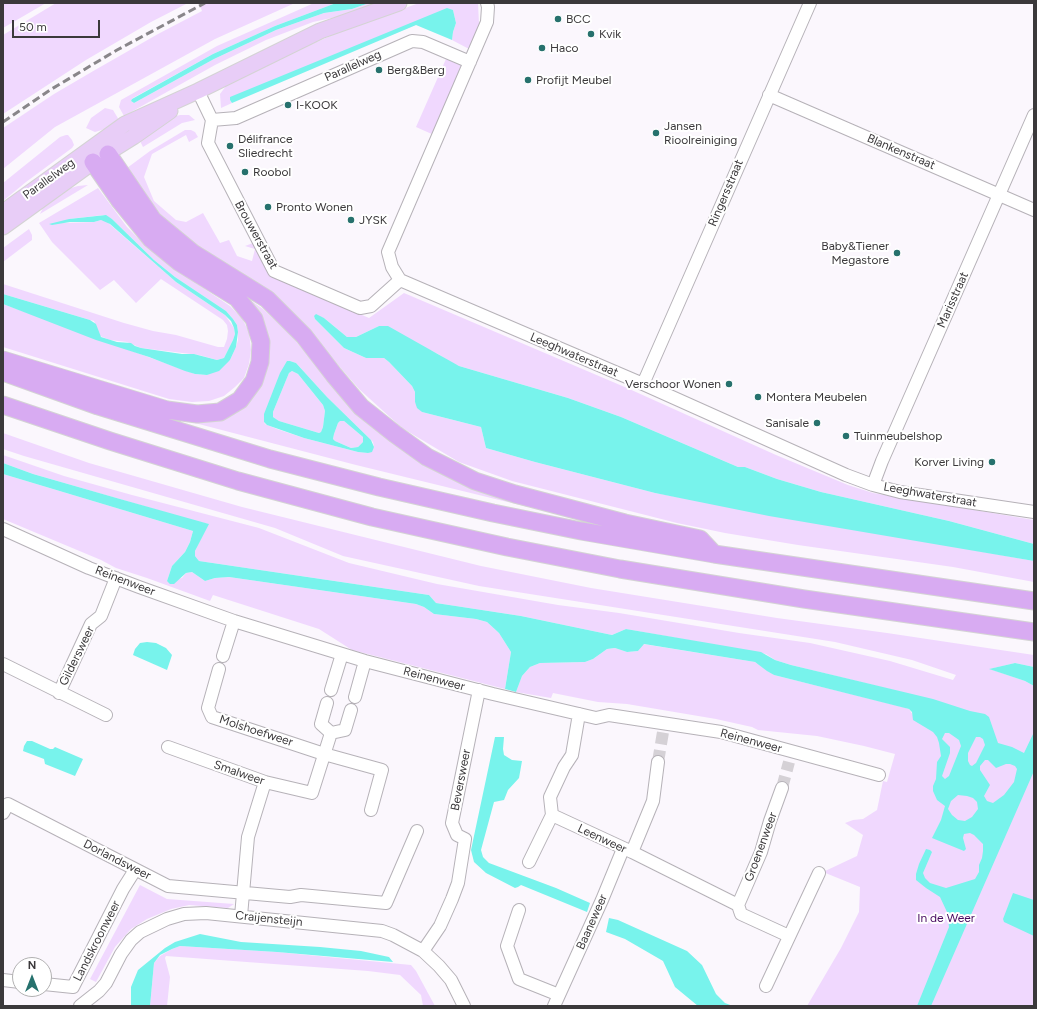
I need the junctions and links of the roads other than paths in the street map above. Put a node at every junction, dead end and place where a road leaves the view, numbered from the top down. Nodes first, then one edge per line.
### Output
1 (399, 3) edge
2 (487, 3) edge
3 (810, 3) edge
4 (470, 62) junction
5 (198, 91) junction
6 (769, 95) junction
7 (1034, 115) edge
8 (212, 120) junction
9 (99, 154) junction
10 (999, 194) junction
11 (1034, 210) edge
12 (3, 212) edge
13 (3, 227) edge
14 (400, 280) junction
15 (3, 360) edge
16 (3, 372) edge
17 (643, 384) junction
18 (3, 405) edge
19 (873, 485) junction
20 (1034, 512) edge
21 (3, 529) edge
22 (714, 554) junction
23 (116, 578) junction
24 (1034, 601) edge
25 (234, 621) junction
26 (1034, 632) edge
27 (342, 654) junction
28 (223, 656) dead end
29 (365, 661) junction
30 (3, 664) edge
31 (219, 669) dead end
32 (331, 690) dead end
33 (479, 690) junction
34 (59, 693) junction
35 (355, 697) dead end
36 (327, 703) dead end
37 (351, 710) dead end
38 (578, 714) junction
39 (106, 715) dead end
40 (331, 733) junction
41 (168, 747) dead end
42 (324, 754) junction
43 (658, 762) tunnel mouth
44 (879, 775) dead end
45 (264, 782) junction
46 (782, 788) tunnel mouth
47 (371, 810) dead end
48 (3, 814) edge
49 (552, 815) junction
50 (417, 831) dead end
51 (628, 851) junction
52 (529, 862) dead end
53 (135, 870) junction
54 (819, 873) dead end
55 (243, 893) junction
56 (738, 905) junction
57 (519, 910) dead end
58 (241, 916) junction
59 (789, 936) junction
60 (423, 951) junction
61 (52, 985) edge
62 (766, 986) dead end
63 (557, 1001) edge
64 (80, 1006) edge
65 (464, 1006) edge

1 - 5 main road, Parallelweg
2 - 4 street
3 - 6 street, Ringersstraat
4 - 8 street, Parallelweg
4 - 14 street
5 - 8 street
5 - 9 main road, Parallelweg
6 - 10 street, Blankenstraat
6 - 17 street, Ringersstraat
7 - 10 street, Marisstraat
8 - 14 street, Brouwerstraat
9 - 12 main road, Parallelweg
9 - 13 main road, Parallelweg
9 - 15 highway
9 - 22 highway
10 - 11 street, Blankenstraat
10 - 19 street, Marisstraat
14 - 17 street, Leeghwaterstraat
16 - 22 highway
17 - 19 street, Leeghwaterstraat
18 - 26 highway
19 - 20 street, Leeghwaterstraat
21 - 23 street, Reinenweer
22 - 24 highway
23 - 25 street, Reinenweer
23 - 34 street, Gildersweer
25 - 27 street, Reinenweer
25 - 28 street
27 - 29 street, Reinenweer
27 - 32 street
29 - 33 street, Reinenweer
29 - 35 street
30 - 34 street
31 - 42 street, Molshoefweer
33 - 38 street, Reinenweer
33 - 60 street, Beversweer
34 - 39 street
36 - 40 street
37 - 40 street
38 - 44 street, Reinenweer
38 - 49 street
40 - 42 street
41 - 45 street, Smalweer
42 - 45 street, Smalweer
42 - 47 street, Molshoefweer
43 - 51 street, Leenweer
45 - 55 street
46 - 56 street, Groenenweer
48 - 53 street, Dorlandsweer
49 - 51 street, Leenweer
49 - 52 street
50 - 55 street, Dorlandsweer
51 - 56 street
51 - 63 street, Baaneweer
53 - 55 street, Dorlandsweer
53 - 61 street, Landskroonweer
54 - 59 street
55 - 58 street
56 - 59 street
57 - 63 street, Baaneweer
58 - 60 street, Craijensteijn
58 - 64 street, Craijensteijn
59 - 62 street
60 - 65 street, Craijensteijn

